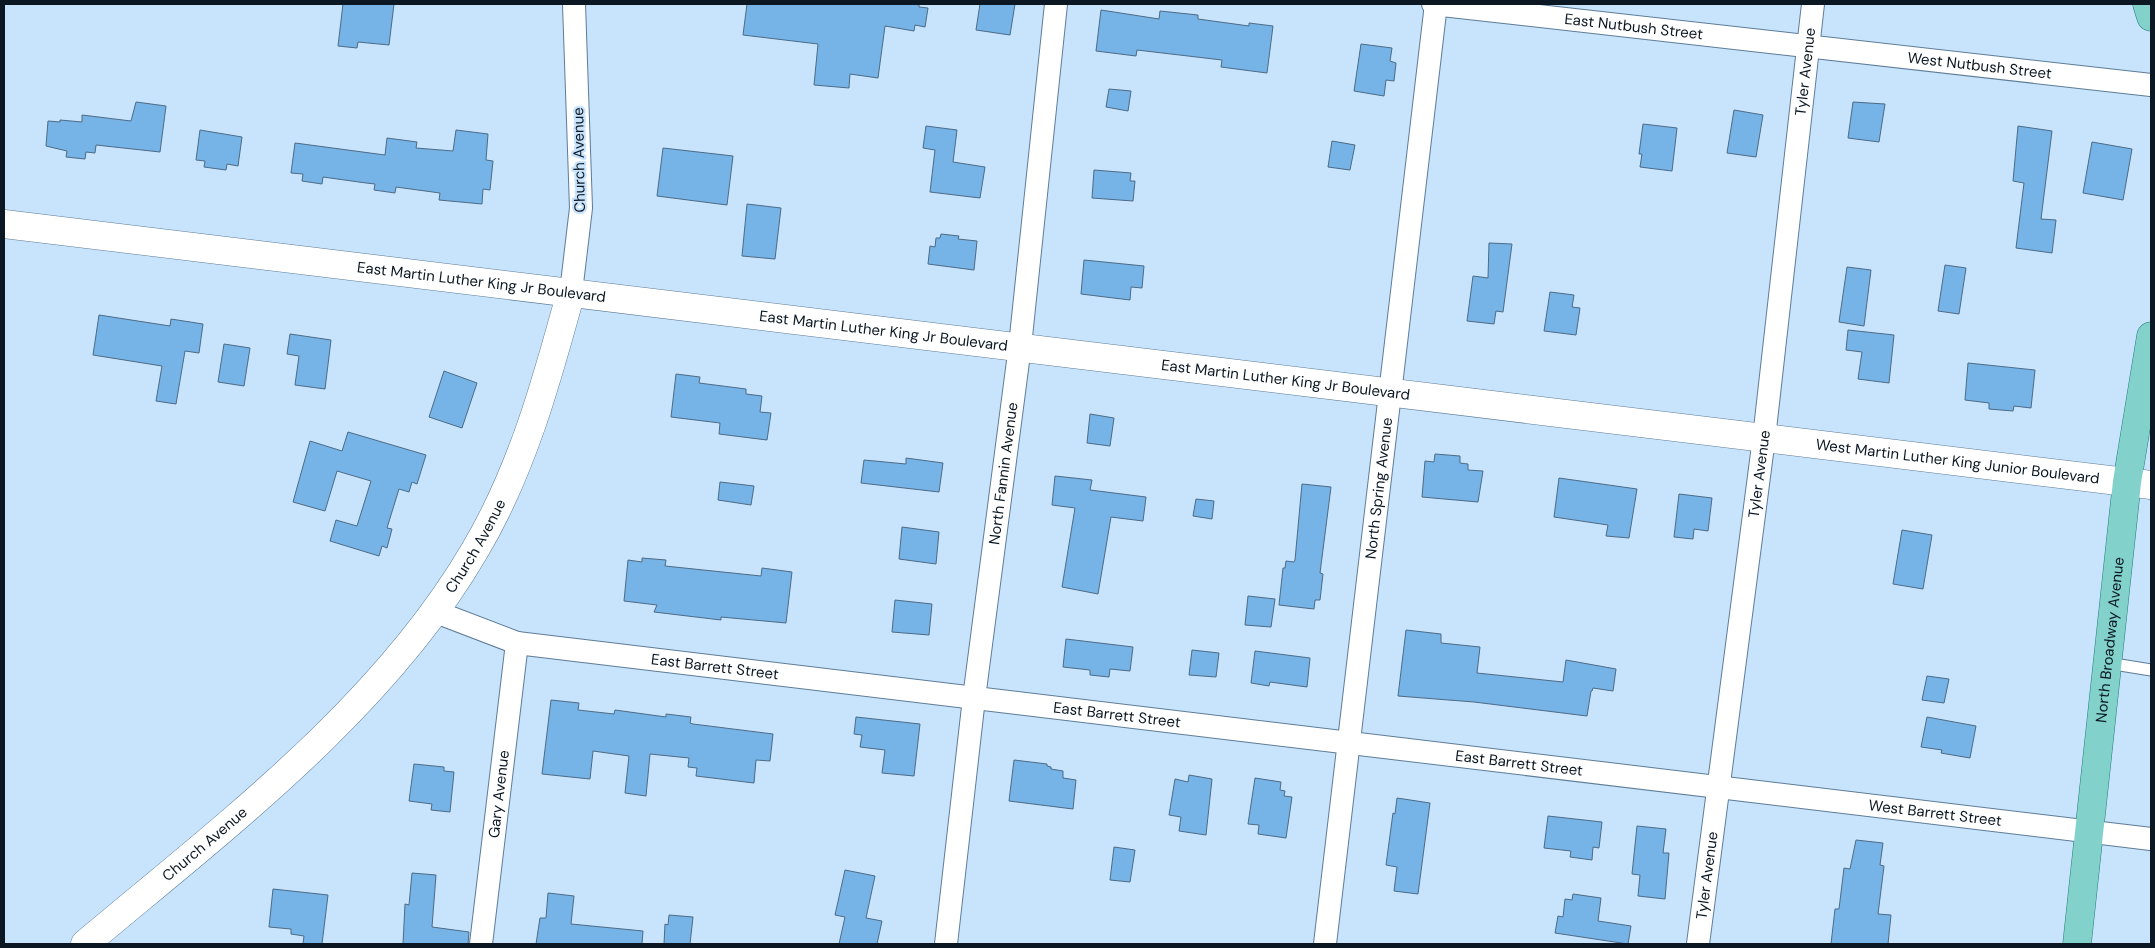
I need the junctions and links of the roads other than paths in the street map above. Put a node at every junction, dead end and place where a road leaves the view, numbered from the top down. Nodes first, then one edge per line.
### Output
1 (574, 4) edge
2 (1056, 4) edge
3 (1435, 4) edge
4 (1813, 4) edge
5 (2146, 4) edge
6 (2151, 17) edge
7 (1807, 47) junction
8 (2151, 85) edge
9 (4, 224) edge
10 (571, 292) junction
11 (2151, 336) edge
12 (1020, 346) junction
13 (1389, 392) junction
14 (1764, 438) junction
15 (2139, 483) edge
16 (436, 612) junction
17 (517, 642) junction
18 (2108, 663) junction
19 (2151, 670) edge
20 (974, 698) junction
21 (1349, 743) junction
22 (1718, 787) junction
23 (2090, 831) junction
24 (2151, 839) edge
25 (85, 944) edge
26 (481, 944) edge
27 (946, 944) edge
28 (1325, 944) edge
29 (1698, 944) edge
30 (2077, 944) edge

1 - 10 street, Church Avenue
2 - 12 street, North Fannin Avenue
3 - 7 street, East Nutbush Street
3 - 13 street, North Spring Avenue
4 - 7 street, Tyler Avenue
5 - 6 main road
7 - 8 street, West Nutbush Street
7 - 14 street, Tyler Avenue
9 - 10 main road, East Martin Luther King Jr Boulevard
10 - 12 main road, East Martin Luther King Jr Boulevard
10 - 16 main road, Church Avenue
11 - 15 main road, North Broadway Avenue
12 - 13 main road, East Martin Luther King Jr Boulevard
12 - 20 street, North Fannin Avenue
13 - 14 main road, East Martin Luther King Jr Boulevard
13 - 21 street, North Spring Avenue
14 - 15 main road, West Martin Luther King Junior Boulevard
14 - 22 street, Tyler Avenue
15 - 18 main road, North Broadway Avenue
16 - 17 street, East Barrett Street
16 - 25 main road, Church Avenue
17 - 20 street, East Barrett Street
17 - 26 street, Gary Avenue
18 - 19 lane
18 - 23 main road, North Broadway Avenue
20 - 21 street, East Barrett Street
20 - 27 street, North Fannin Avenue
21 - 22 street, East Barrett Street
21 - 28 street, North Spring Avenue
22 - 23 street, West Barrett Street
22 - 29 street, Tyler Avenue
23 - 24 street, West Barrett Street
23 - 30 main road, North Broadway Avenue

